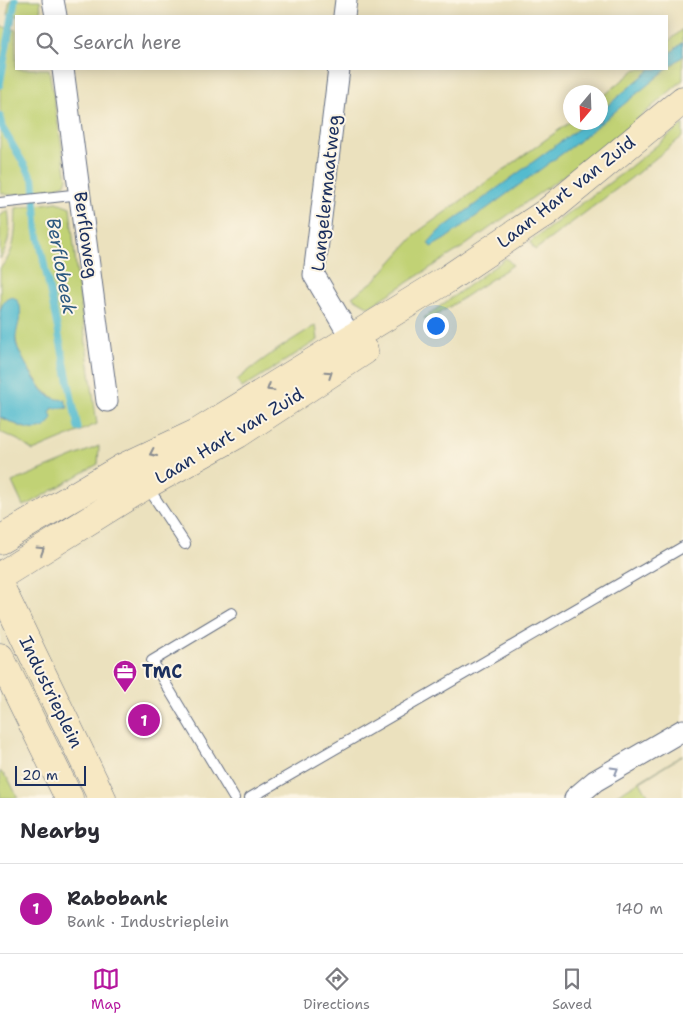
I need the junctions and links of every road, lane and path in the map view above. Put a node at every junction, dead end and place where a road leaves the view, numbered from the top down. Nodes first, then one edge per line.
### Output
1 (53, 0) edge
2 (346, 0) edge
3 (56, 15) edge
4 (344, 15) edge
5 (63, 70) edge
6 (338, 70) edge
7 (683, 100) edge
8 (80, 194) junction
9 (0, 203) edge
10 (446, 280) junction
11 (351, 338) junction
12 (107, 401) dead end
13 (146, 485) junction
14 (0, 540) edge
15 (185, 544) dead end
16 (683, 547) edge
17 (0, 576) edge
18 (0, 586) edge
19 (232, 613) dead end
20 (0, 657) edge
21 (683, 730) edge
22 (69, 798) edge
23 (102, 798) edge
24 (234, 798) edge
25 (250, 798) edge
26 (575, 798) edge

1 - 3 street
2 - 4 street
5 - 8 street, Berfloweg
6 - 11 street, Langelermaatweg
7 - 10 main road, Laan Hart van Zuid
8 - 9 lane
8 - 12 street, Berfloweg
10 - 11 main road, Laan Hart van Zuid
13 -> 10 main road, Laan Hart van Zuid
11 -> 14 main road, Laan Hart van Zuid
13 - 15 lane
17 -> 13 main road, Laan Hart van Zuid
16 - 25 lane
18 - 23 main road, Industrieplein
19 - 24 lane
20 - 22 main road, Industrieplein
26 -> 21 street

